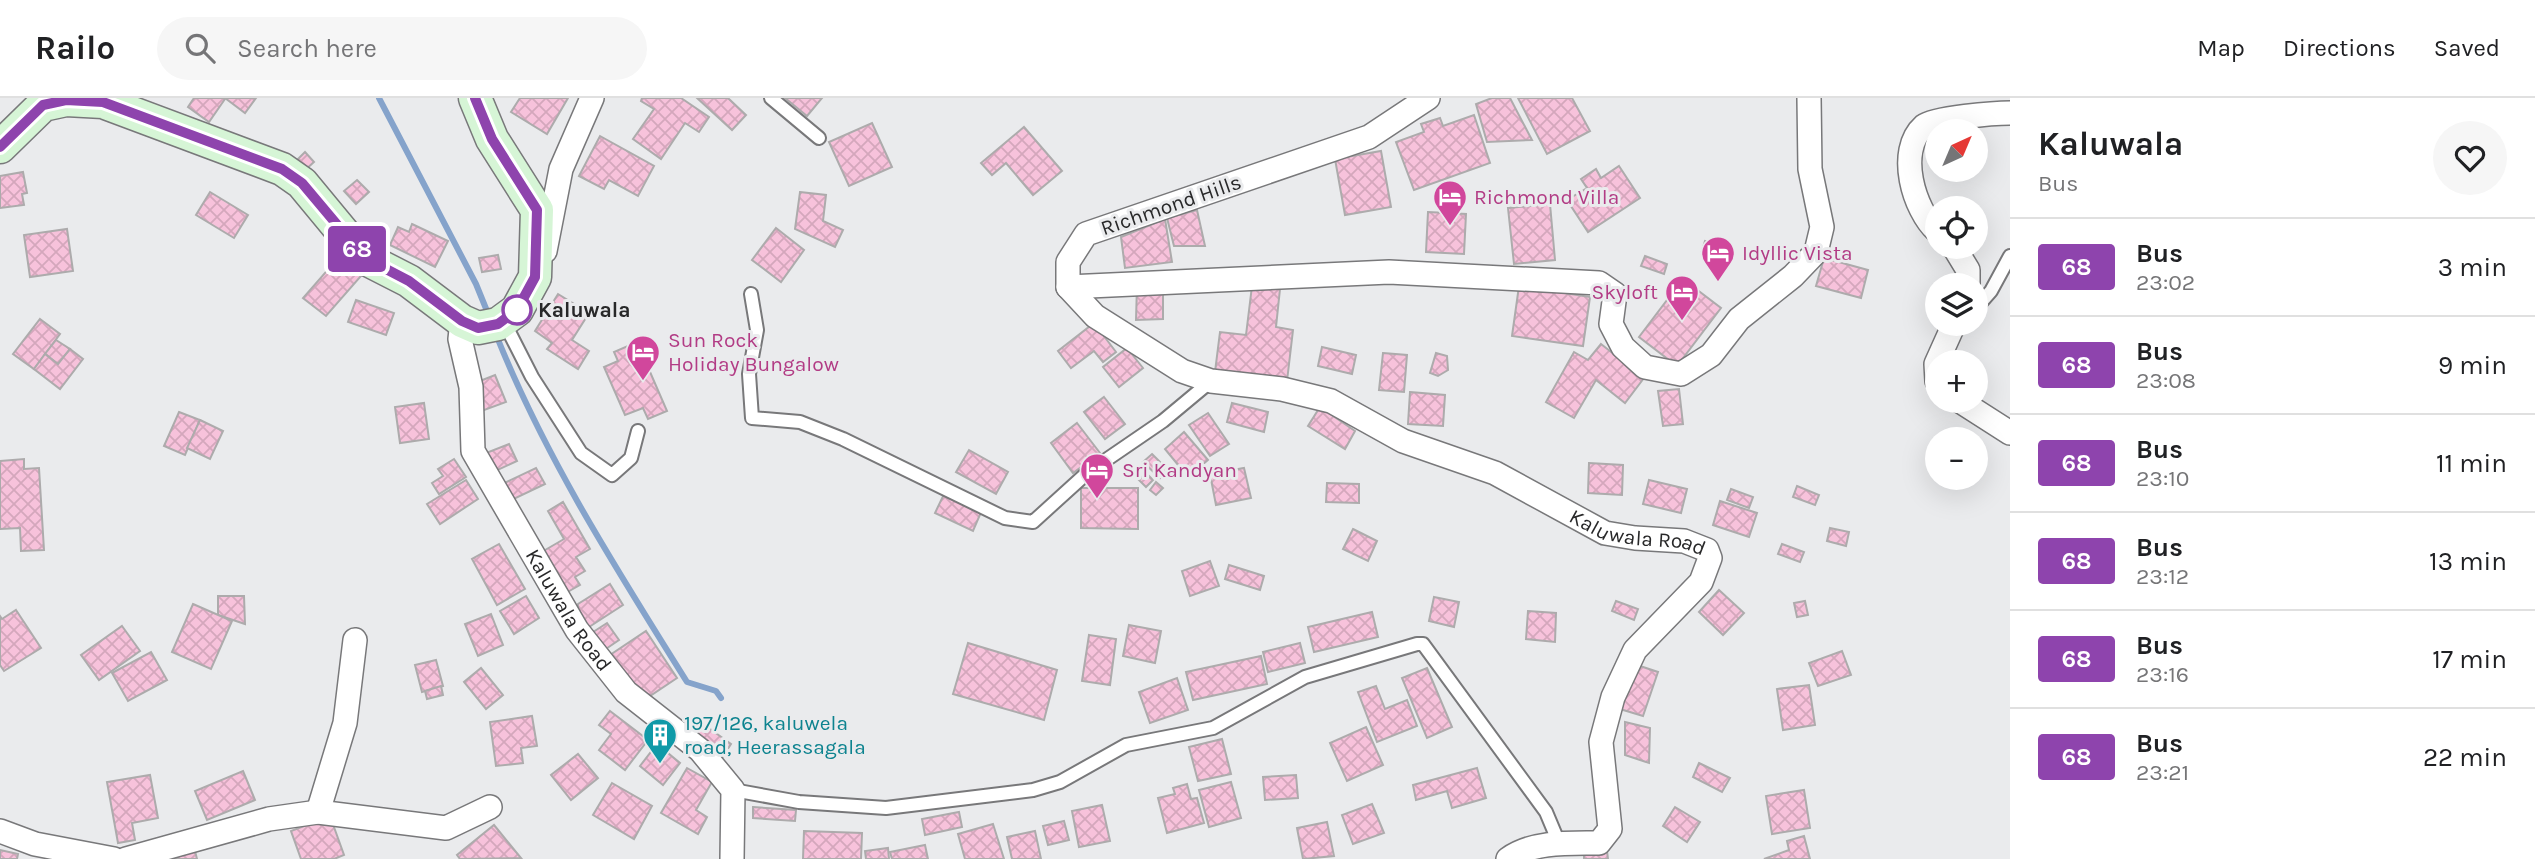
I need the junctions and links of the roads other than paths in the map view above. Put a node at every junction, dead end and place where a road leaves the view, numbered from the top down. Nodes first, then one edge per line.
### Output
1 (475, 98) edge
2 (592, 98) edge
3 (771, 98) edge
4 (1428, 98) edge
5 (1809, 98) edge
6 (2010, 113) edge
7 (819, 138) dead end
8 (0, 147) edge
9 (1925, 216) edge
10 (2010, 256) edge
11 (535, 277) junction
12 (1068, 287) junction
13 (751, 294) dead end
14 (1988, 294) edge
15 (485, 324) junction
16 (1211, 381) junction
17 (1979, 413) edge
18 (638, 431) dead end
19 (2010, 433) edge
20 (355, 640) dead end
21 (733, 790) junction
22 (490, 807) dead end
23 (318, 812) junction
24 (0, 831) edge
25 (1559, 843) junction
26 (114, 859) edge
27 (126, 859) edge
28 (732, 859) edge
29 (1508, 859) edge

1 - 11 street
2 - 11 street
3 - 7 lane
4 - 12 street, Richmond Hills
5 - 12 street
6 - 9 street
8 - 15 street
10 - 14 lane
11 - 15 street
12 - 16 street
13 - 16 lane
15 - 18 lane
15 - 21 street, Kaluwala Road
16 - 25 street, Kaluwala Road
17 - 19 street
20 - 23 street
21 - 25 lane
21 - 28 street
22 - 23 street
23 - 27 street
24 - 26 street
25 - 29 street, Kaluwala Road

